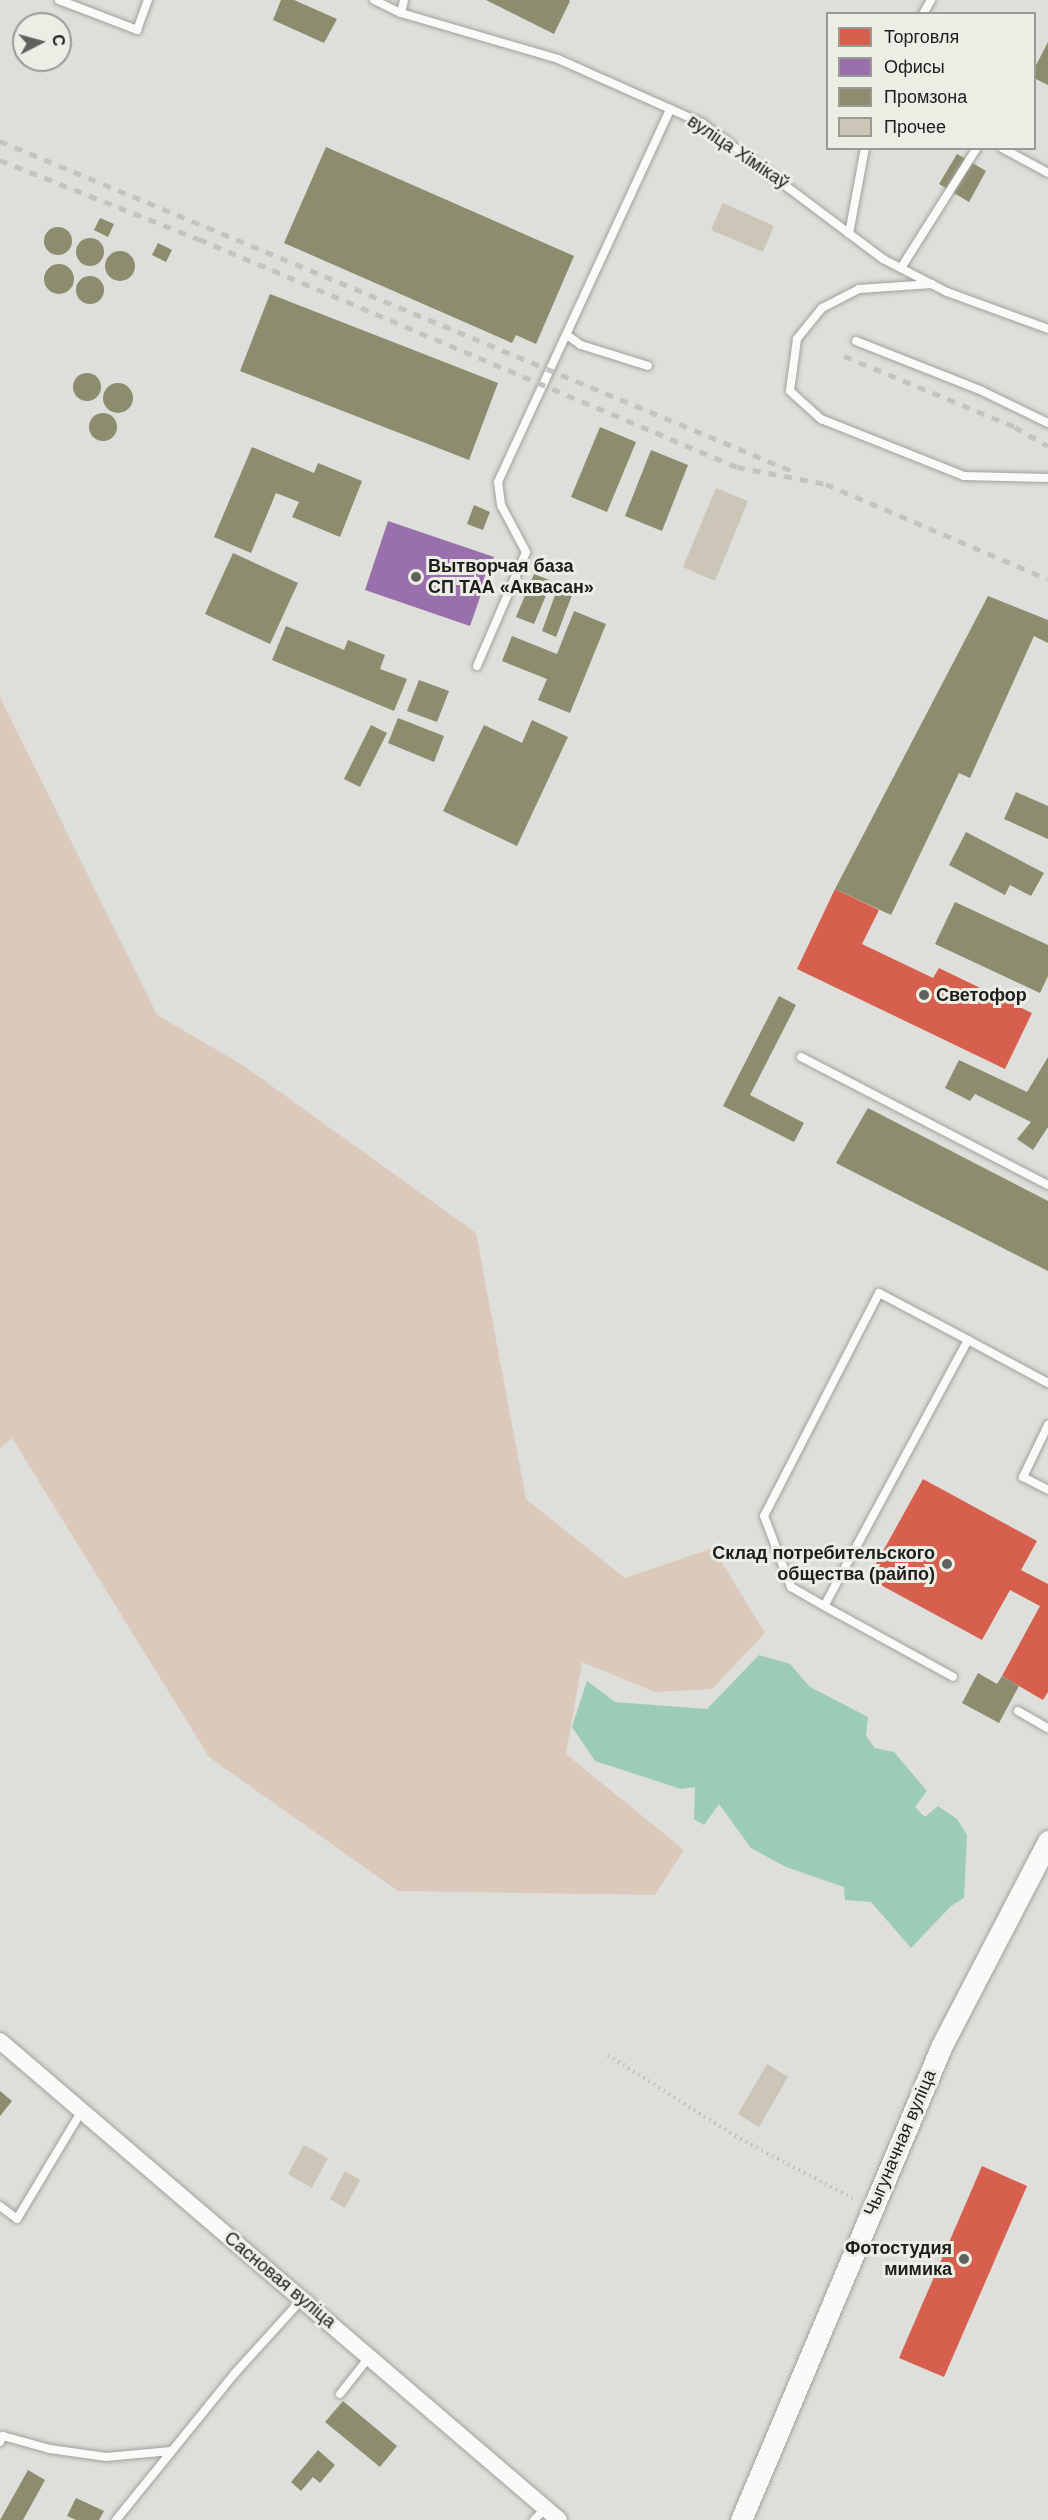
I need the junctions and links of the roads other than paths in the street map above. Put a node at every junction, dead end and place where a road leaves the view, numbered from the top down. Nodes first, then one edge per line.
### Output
1 (59, 0) edge
2 (148, 0) edge
3 (374, 0) edge
4 (404, 0) edge
5 (401, 13) junction
6 (670, 109) junction
7 (865, 150) edge
8 (976, 150) edge
9 (1006, 150) edge
10 (1048, 173) edge
11 (849, 234) junction
12 (901, 268) junction
13 (932, 284) junction
14 (1048, 329) edge
15 (567, 335) junction
16 (856, 341) dead end
17 (648, 366) dead end
18 (1048, 423) edge
19 (1048, 478) edge
20 (477, 666) dead end
21 (801, 1057) dead end
22 (1048, 1185) edge
23 (968, 1340) junction
24 (1048, 1383) edge
25 (1048, 1425) edge
26 (1048, 1490) edge
27 (825, 1606) junction
28 (953, 1677) dead end
29 (1018, 1711) dead end
30 (1048, 1728) edge
31 (1048, 1841) edge
32 (0, 2041) edge
33 (81, 2112) junction
34 (0, 2206) edge
35 (303, 2298) junction
36 (371, 2355) junction
37 (340, 2394) dead end
38 (1, 2437) edge
39 (171, 2451) junction
40 (539, 2515) edge
41 (116, 2520) edge
42 (559, 2520) edge
43 (741, 2520) edge

1 - 2 lane
3 - 5 lane, вуліца Хімікаў
4 - 5 lane
5 - 6 lane, вуліца Хімікаў
6 - 11 lane, вуліца Хімікаў
6 - 15 lane
7 - 11 lane
8 - 12 lane
9 - 10 lane
11 - 12 lane, вуліца Хімікаў
12 - 13 lane, вуліца Хімікаў
13 - 14 lane, вуліца Хімікаў
13 - 19 lane
15 - 17 lane
15 - 20 lane
16 - 18 lane
21 - 22 lane
23 - 24 lane
23 - 27 lane
23 - 27 lane
25 - 26 lane
27 - 28 lane
29 - 30 lane
31 - 43 street, Чыгуначная вуліца
32 - 33 street, Сасновая вуліца
33 - 34 lane
33 - 35 street, Сасновая вуліца
35 - 36 street, Сасновая вуліца
35 - 39 lane
36 - 37 lane
36 - 40 street, Сасновая вуліца
38 - 39 lane
39 - 41 lane
40 - 42 street, Сасновая вуліца

